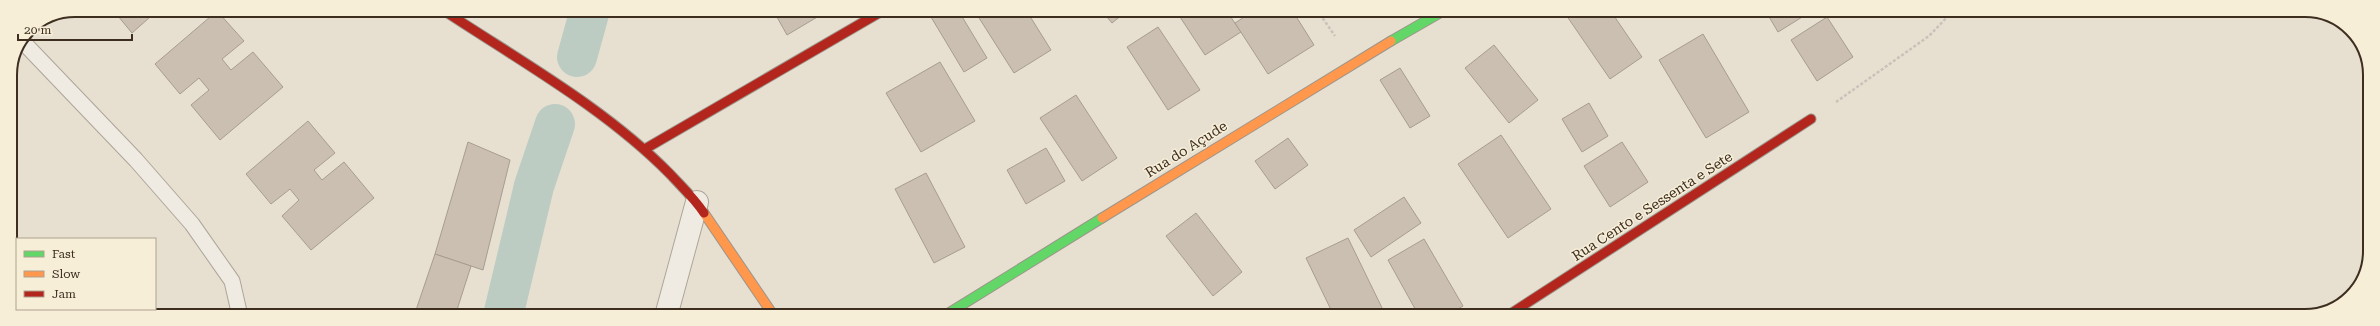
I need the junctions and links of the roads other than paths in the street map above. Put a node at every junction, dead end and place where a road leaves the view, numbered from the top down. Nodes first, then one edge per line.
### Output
1 (454, 17) edge
2 (872, 17) edge
3 (1433, 17) edge
4 (26, 45) edge
5 (1811, 120) road end
6 (645, 149) junction
7 (697, 202) junction
8 (238, 309) edge
9 (668, 309) edge
10 (769, 309) edge
11 (955, 309) edge
12 (1518, 309) edge

1 - 6 street
2 - 6 street
3 - 11 street, Rua do Açude
4 - 8 lane
5 - 12 street, Rua Cento e Sessenta e Sete
6 - 7 street
7 - 9 street
7 - 10 street

